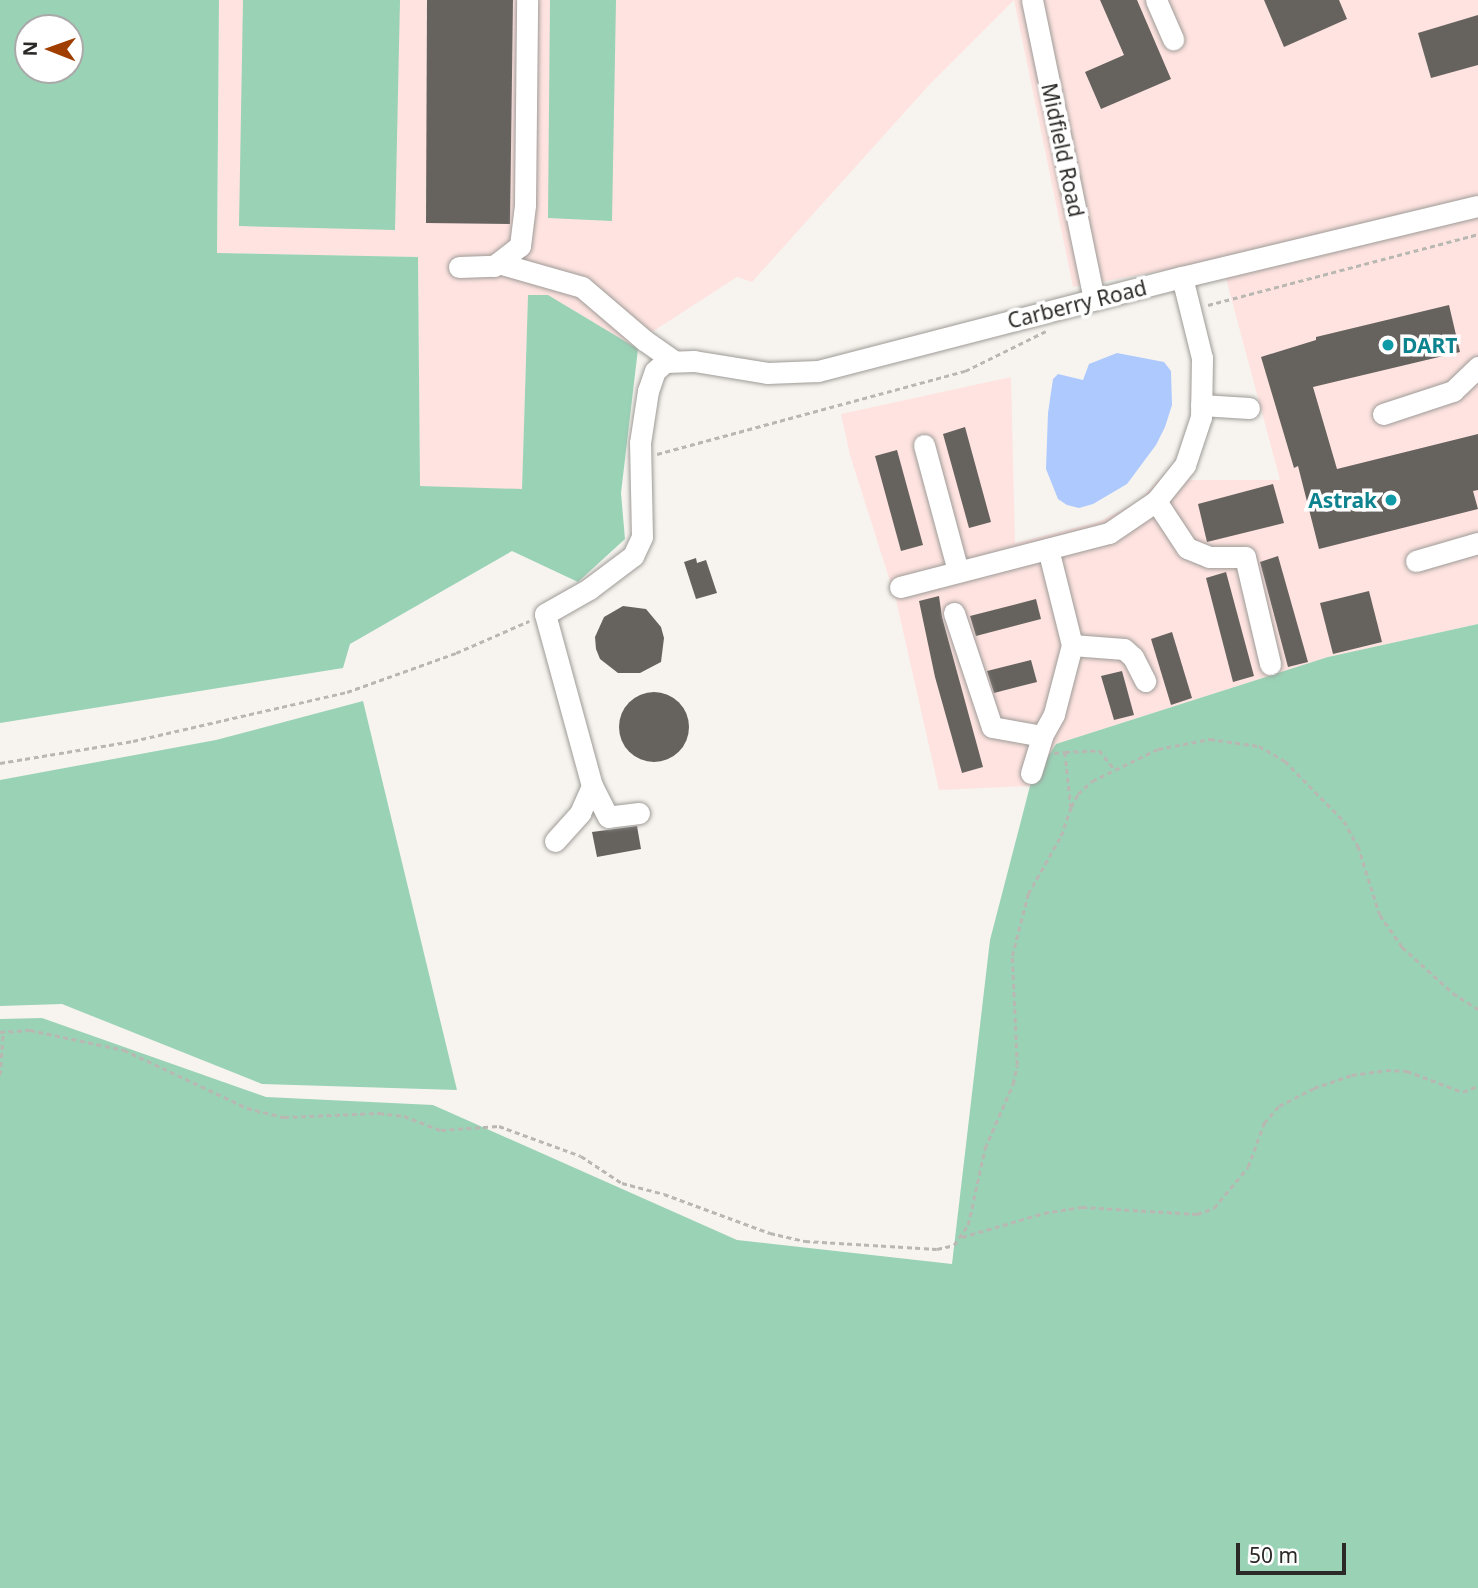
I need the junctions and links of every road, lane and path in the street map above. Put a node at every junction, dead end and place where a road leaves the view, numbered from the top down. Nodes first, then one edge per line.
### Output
1 (527, 0) edge
2 (1032, 0) edge
3 (1156, 0) edge
4 (1173, 39) dead end
5 (1478, 206) edge
6 (1478, 234) edge
7 (498, 263) junction
8 (459, 267) dead end
9 (1182, 277) junction
10 (1094, 300) junction
11 (1188, 309) junction
12 (1055, 324) dead end
13 (673, 360) junction
14 (1478, 367) edge
15 (1201, 405) junction
16 (1249, 408) dead end
17 (1383, 414) dead end
18 (924, 445) dead end
19 (640, 459) junction
20 (1157, 501) junction
21 (1478, 543) edge
22 (1048, 548) junction
23 (1416, 561) dead end
24 (958, 571) junction
25 (900, 587) dead end
26 (954, 613) dead end
27 (545, 614) junction
28 (1072, 645) junction
29 (1269, 664) dead end
30 (1145, 681) dead end
31 (1065, 752) junction
32 (1037, 755) junction
33 (0, 763) edge
34 (1115, 770) junction
35 (592, 786) junction
36 (1071, 807) junction
37 (639, 813) dead end
38 (555, 841) dead end
39 (1478, 1009) edge
40 (2, 1032) edge
41 (0, 1075) edge
42 (1478, 1086) edge
43 (962, 1237) junction

1 - 7 street
2 - 10 street, Midfield Road
3 - 4 street
5 - 9 street, Carberry Road
6 - 11 path
7 - 8 street
7 - 13 street
9 - 10 street, Carberry Road
9 - 11 street
10 - 13 street, Carberry Road
11 - 15 street
12 - 19 path
13 - 19 street
14 - 17 street
15 - 16 street
15 - 20 street
18 - 24 street
19 - 27 street
20 - 22 street
20 - 29 street
21 - 23 street
22 - 24 street
22 - 28 street
24 - 25 street
26 - 32 street
27 - 33 path
27 - 35 street
28 - 30 street
28 - 32 street
31 - 32 path
31 - 34 path
31 - 36 path
34 - 36 path
34 - 39 path
35 - 37 street
35 - 38 street
36 - 43 path
40 - 41 path
40 - 43 path
42 - 43 path

